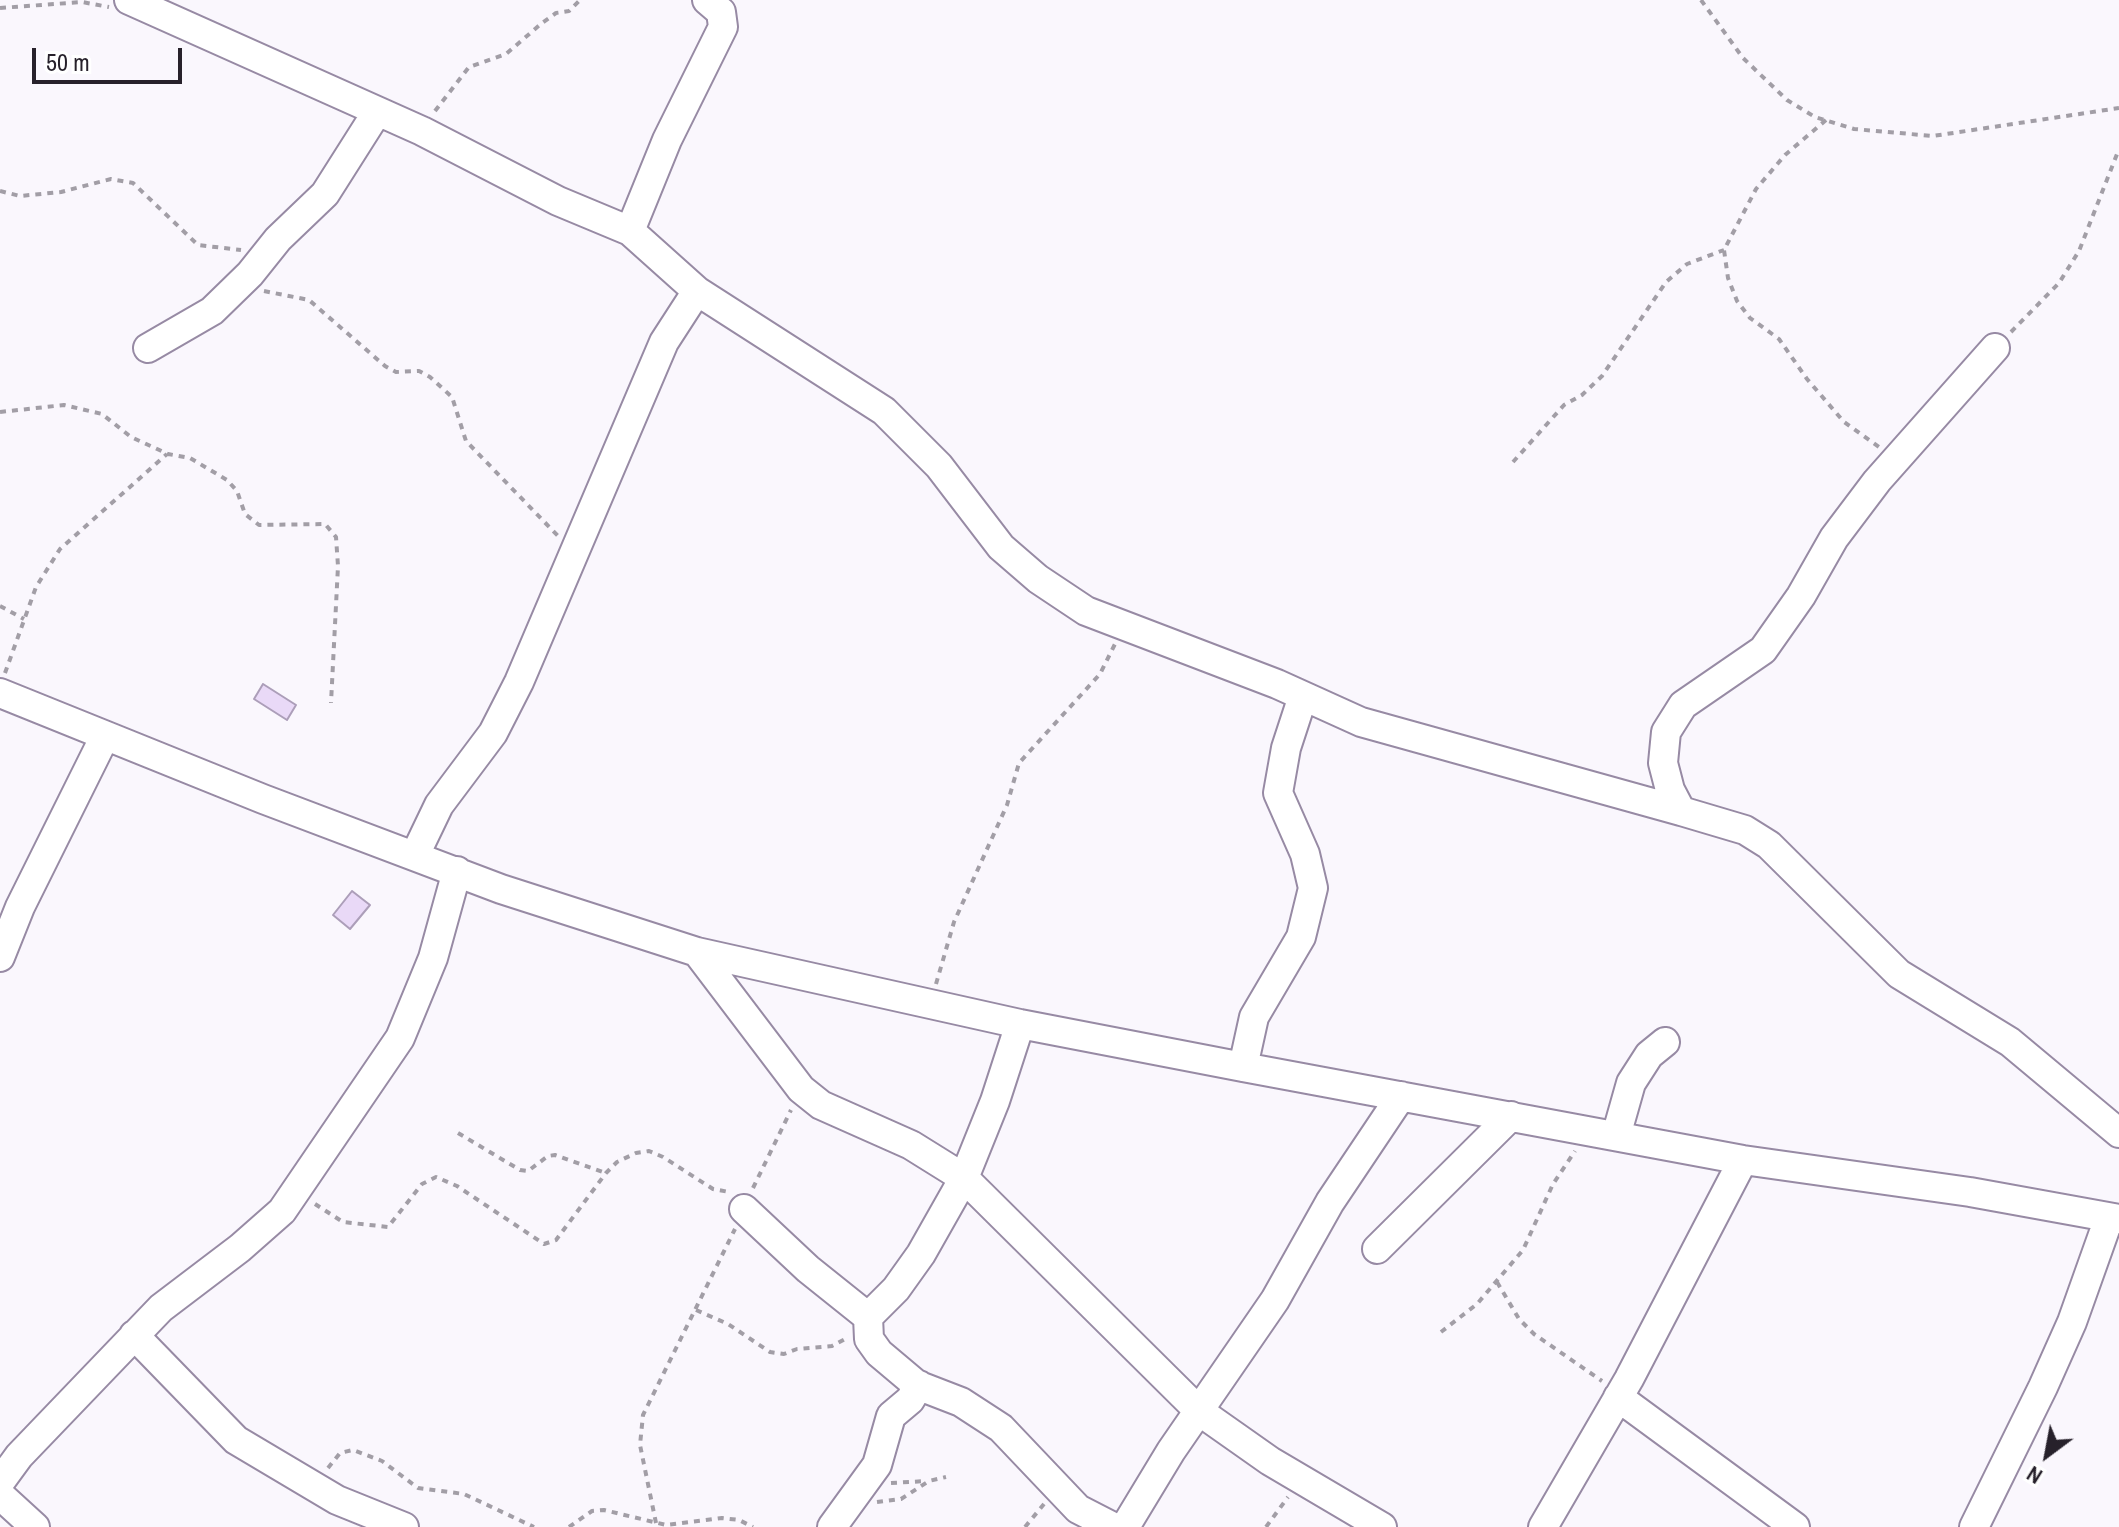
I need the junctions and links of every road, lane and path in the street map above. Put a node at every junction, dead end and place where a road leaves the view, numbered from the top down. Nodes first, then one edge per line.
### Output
1 (580, 0) edge
2 (1701, 0) edge
3 (136, 4) edge
4 (723, 7) edge
5 (0, 8) edge
6 (2119, 108) edge
7 (377, 112) junction
8 (1826, 120) junction
9 (422, 131) junction
10 (2119, 149) edge
11 (0, 191) edge
12 (630, 231) junction
13 (1724, 250) junction
14 (263, 257) junction
15 (243, 281) junction
16 (697, 291) junction
17 (148, 348) dead end
18 (1995, 348) joint
19 (0, 412) edge
20 (168, 454) junction
21 (1897, 460) junction
22 (1513, 462) dead end
23 (574, 551) junction
24 (0, 606) edge
25 (24, 619) junction
26 (1123, 628) junction
27 (0, 686) edge
28 (0, 693) edge
29 (1303, 696) junction
30 (331, 703) dead end
31 (105, 736) junction
32 (1681, 811) junction
33 (415, 855) junction
34 (457, 871) junction
35 (697, 952) junction
36 (0, 957) edge
37 (933, 1004) junction
38 (1020, 1024) junction
39 (1665, 1042) dead end
40 (1243, 1067) junction
41 (801, 1089) junction
42 (1401, 1096) junction
43 (1511, 1116) junction
44 (458, 1133) dead end
45 (1603, 1133) junction
46 (2119, 1133) edge
47 (1743, 1160) junction
48 (606, 1173) junction
49 (964, 1178) junction
50 (757, 1181) junction
51 (297, 1190) junction
52 (743, 1195) junction
53 (2114, 1218) edge
54 (1377, 1249) dead end
55 (1497, 1282) junction
56 (696, 1310) junction
57 (867, 1322) junction
58 (1441, 1332) dead end
59 (134, 1335) junction
60 (919, 1385) junction
61 (1619, 1395) junction
62 (1199, 1411) junction
63 (316, 1470) dead end
64 (946, 1477) dead end
65 (1299, 1478) junction
66 (929, 1481) junction
67 (0, 1482) edge
68 (862, 1489) junction
69 (0, 1495) edge
70 (656, 1523) junction
71 (35, 1527) edge
72 (404, 1527) edge
73 (534, 1527) edge
74 (569, 1527) edge
75 (753, 1527) edge
76 (832, 1527) edge
77 (1113, 1527) edge
78 (1125, 1527) edge
79 (1266, 1527) edge
80 (1382, 1527) edge
81 (1543, 1527) edge
82 (1795, 1527) edge
83 (1974, 1527) edge

1 - 9 path
2 - 8 path
3 - 5 path
3 - 7 street
4 - 12 street
6 - 8 path
7 - 9 street
7 - 14 street
8 - 13 path
9 - 12 street
10 - 18 path
11 - 14 path
12 - 16 street
13 - 21 path
13 - 22 path
14 - 15 street
15 - 17 street
15 - 23 path
16 - 23 street
16 - 26 street
18 - 21 street
19 - 20 path
20 - 25 path
20 - 30 path
21 - 32 street
23 - 33 street
24 - 25 path
25 - 27 path
26 - 29 street
26 - 37 path
28 - 31 street
29 - 32 street
29 - 40 street
31 - 33 street
31 - 36 street
32 - 46 street
33 - 34 street
34 - 35 street
34 - 51 street
35 - 37 street
35 - 41 street
37 - 38 street
38 - 40 street
38 - 49 street
39 - 45 street
40 - 42 street
41 - 49 street
41 - 50 path
42 - 43 street
42 - 62 street
43 - 45 street
43 - 54 street
44 - 48 path
45 - 47 street
45 - 55 path
47 - 53 street
47 - 61 street
48 - 51 path
48 - 52 path
49 - 57 street
49 - 62 street
50 - 52 path
50 - 52 path
51 - 59 street
52 - 56 path
52 - 57 street
53 - 83 street
55 - 58 path
55 - 61 path
56 - 57 path
56 - 70 path
57 - 60 street
59 - 67 street
59 - 72 street
60 - 68 street
60 - 77 street
61 - 81 street
61 - 82 street
62 - 65 street
62 - 78 street
63 - 73 path
64 - 66 path
65 - 79 path
65 - 80 street
66 - 68 path
66 - 68 path
68 - 76 street
69 - 71 street
70 - 74 path
70 - 75 path

